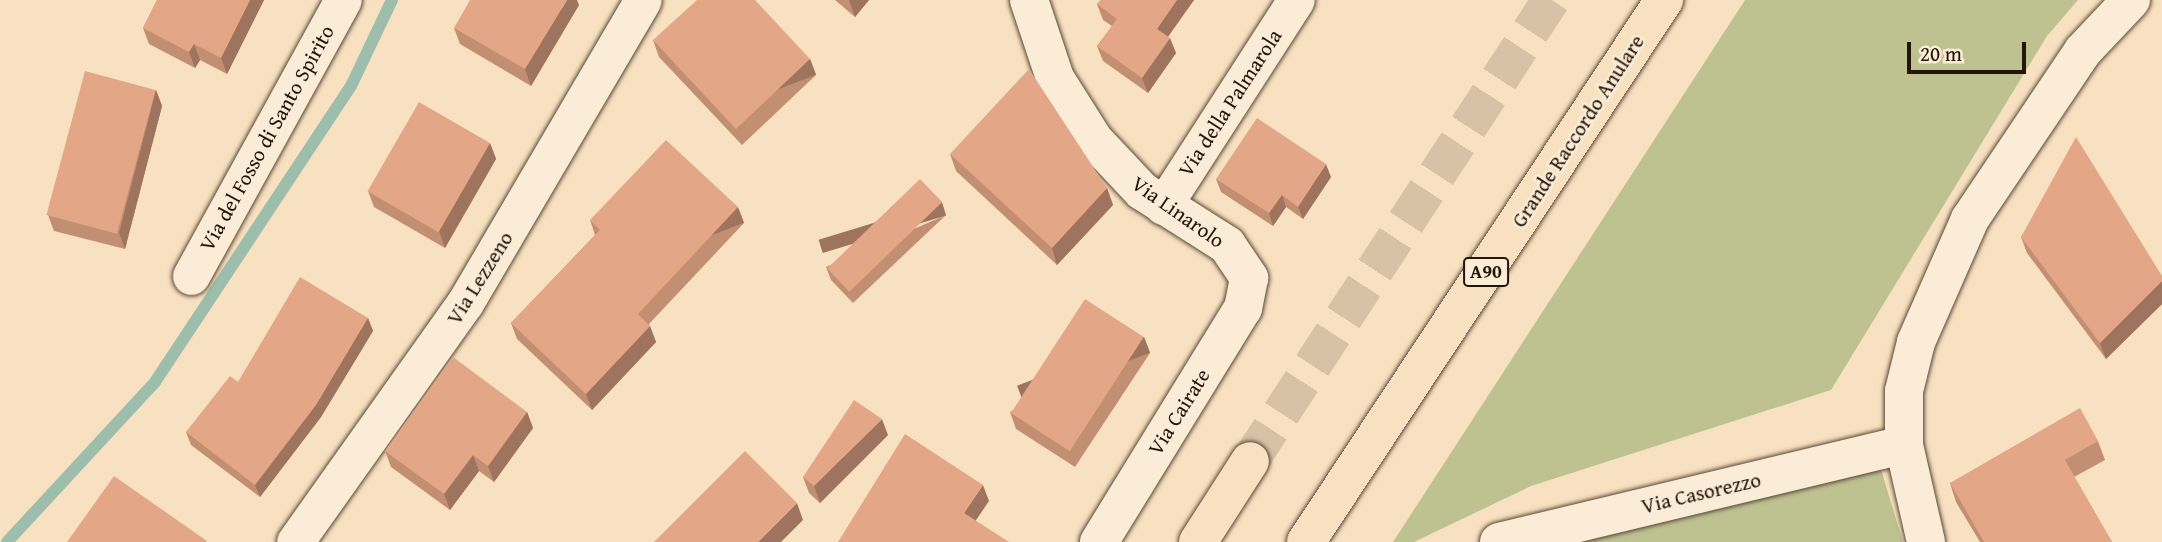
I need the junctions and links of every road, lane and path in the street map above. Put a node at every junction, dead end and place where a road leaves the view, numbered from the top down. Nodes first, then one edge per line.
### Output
1 (343, 0) edge
2 (643, 0) edge
3 (1029, 0) edge
4 (1296, 0) edge
5 (1664, 0) edge
6 (2131, 0) edge
7 (1163, 206) junction
8 (191, 276) dead end
9 (1249, 278) joint
10 (1904, 445) junction
11 (1250, 461) tunnel mouth
12 (1107, 539) edge
13 (295, 542) edge
14 (1198, 542) edge
15 (1306, 542) edge
16 (1499, 542) edge
17 (1926, 542) edge

1 - 8 street, Via del Fosso di Santo Spirito
2 - 13 street, Via Lezzeno
3 - 7 street, Via Linarolo
4 - 7 street, Via della Palmarola
5 - 15 highway, Grande Raccordo Anulare / A90
6 - 10 street
7 - 9 street, Via Linarolo
9 - 12 street, Via Cairate
10 - 16 street, Via Casorezzo
10 - 17 street
11 - 14 highway

